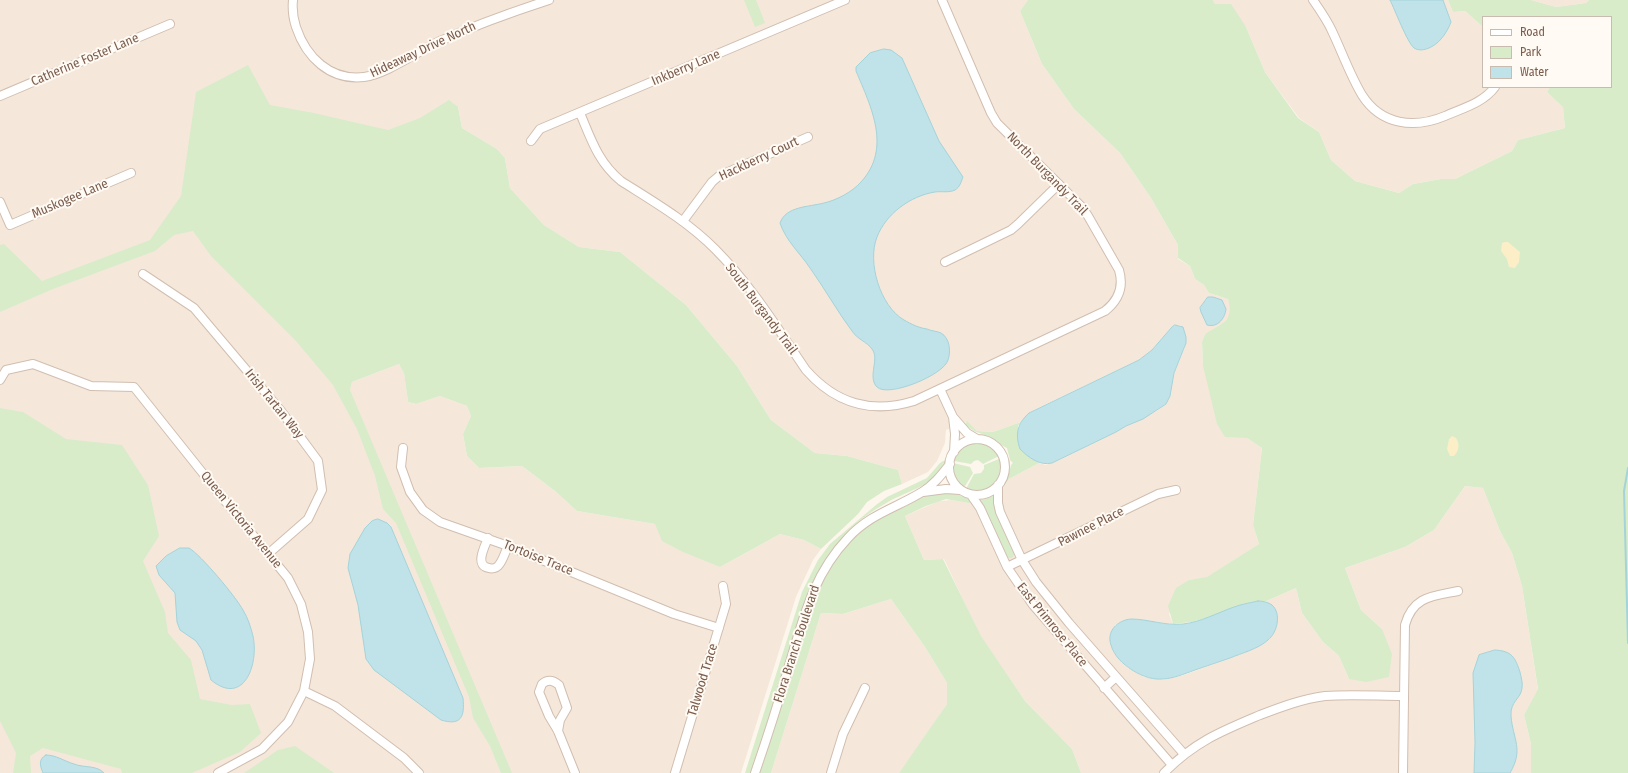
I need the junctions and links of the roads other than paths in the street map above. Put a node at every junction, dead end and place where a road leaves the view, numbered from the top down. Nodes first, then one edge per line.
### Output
1 (293, 0) edge
2 (549, 0) edge
3 (845, 0) edge
4 (942, 0) edge
5 (1313, 0) edge
6 (170, 24) dead end
7 (1494, 88) edge
8 (0, 96) edge
9 (580, 113) junction
10 (808, 137) dead end
11 (531, 141) dead end
12 (131, 173) dead end
13 (1059, 184) junction
14 (0, 202) edge
15 (682, 221) junction
16 (945, 262) dead end
17 (143, 274) dead end
18 (0, 380) edge
19 (940, 389) junction
20 (953, 417) junction
21 (977, 439) junction
22 (403, 448) dead end
23 (954, 452) junction
24 (950, 464) junction
25 (998, 485) junction
26 (960, 490) junction
27 (1176, 490) dead end
28 (922, 492) junction
29 (971, 495) junction
30 (488, 538) junction
31 (508, 546) junction
32 (268, 554) junction
33 (1022, 560) junction
34 (1007, 567) junction
35 (723, 586) dead end
36 (1458, 591) dead end
37 (719, 628) junction
38 (1116, 677) junction
39 (865, 688) dead end
40 (1104, 688) junction
41 (304, 691) junction
42 (1404, 696) junction
43 (558, 731) junction
44 (1184, 754) junction
45 (1172, 765) junction
46 (218, 773) edge
47 (419, 773) edge
48 (575, 773) edge
49 (674, 773) edge
50 (755, 773) edge
51 (830, 773) edge
52 (1164, 773) edge
53 (1403, 773) edge

1 - 2 street, Hideaway Drive North
3 - 9 street, Inkberry Lane
4 - 13 street, North Burgandy Trail
5 - 7 street
6 - 8 street, Catherine Foster Lane
9 - 11 street, Inkberry Lane
9 - 15 street, South Burgandy Trail
10 - 15 street, Hackberry Court
12 - 14 street, Muskogee Lane
13 - 16 street
13 - 19 street, North Burgandy Trail
15 - 19 street, South Burgandy Trail
17 - 32 street, Irish Tartan Way
18 - 32 street, Queen Victoria Avenue
19 - 20 street
20 - 21 street
20 - 23 street, Flora Branch Boulevard
21 - 23 street
21 - 25 street
22 - 30 street, Tortoise Trace
23 - 24 street, Flora Branch Boulevard
24 - 26 street
24 - 28 street, Flora Branch Boulevard
25 - 29 street
25 - 33 street, East Primrose Place
26 - 28 street, Flora Branch Boulevard
26 - 29 street, Flora Branch Boulevard
27 - 33 street, Pawnee Place
28 - 50 street, Flora Branch Boulevard
29 - 34 street, East Primrose Place
30 - 31 street, Tortoise Trace
30 - 31 street
31 - 37 street, Tortoise Trace
32 - 41 street, Queen Victoria Avenue
33 - 34 street, Pawnee Place
33 - 38 street, East Primrose Place
34 - 40 street, East Primrose Place
35 - 37 street, Talwood Trace
36 - 42 street
37 - 49 street, Talwood Trace
38 - 40 street
38 - 44 street, East Primrose Place
39 - 51 street
40 - 45 street, East Primrose Place
41 - 46 street, Queen Victoria Avenue
41 - 47 street
42 - 44 street
42 - 53 street
43 - 43 street
43 - 48 street
44 - 45 street
45 - 52 street

